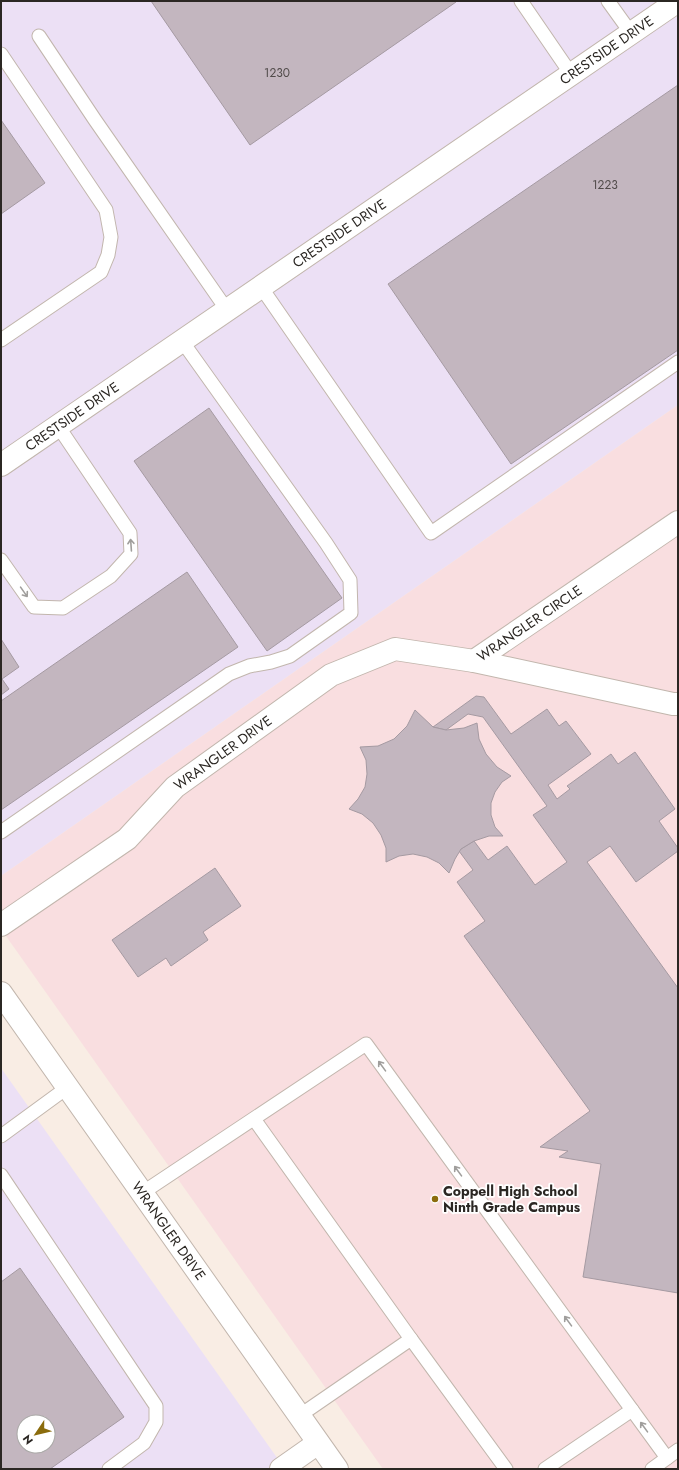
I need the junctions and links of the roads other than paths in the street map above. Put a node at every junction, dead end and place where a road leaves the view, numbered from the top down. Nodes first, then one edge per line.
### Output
1 (521, 1) edge
2 (608, 1) edge
3 (678, 1) edge
4 (630, 33) junction
5 (39, 36) dead end
6 (1, 54) edge
7 (571, 74) junction
8 (261, 287) junction
9 (227, 310) junction
10 (1, 340) edge
11 (182, 341) junction
12 (678, 362) edge
13 (58, 426) junction
14 (1, 465) edge
15 (678, 522) edge
16 (1, 560) edge
17 (474, 661) junction
18 (678, 704) edge
19 (1, 832) edge
20 (1, 925) edge
21 (1, 993) edge
22 (68, 1087) junction
23 (254, 1118) junction
24 (1, 1136) edge
25 (1, 1175) edge
26 (142, 1193) junction
27 (411, 1339) junction
28 (632, 1410) junction
29 (299, 1416) junction
30 (318, 1443) junction
31 (678, 1450) edge
32 (667, 1458) junction
33 (109, 1469) edge
34 (281, 1469) edge
35 (337, 1469) edge
36 (506, 1469) edge
37 (545, 1469) edge
38 (652, 1469) edge

1 - 7 lane
2 - 4 lane
3 - 4 street, CRESTSIDE DRIVE
4 - 7 street, CRESTSIDE DRIVE
5 - 9 lane
6 - 10 lane
7 - 8 street, CRESTSIDE DRIVE
8 - 9 street, CRESTSIDE DRIVE
8 - 12 lane
9 - 11 street, CRESTSIDE DRIVE
11 - 13 street, CRESTSIDE DRIVE
11 - 19 lane
13 - 14 street, CRESTSIDE DRIVE
16 -> 13 lane
15 - 17 street, WRANGLER CIRCLE
17 - 18 street, WRANGLER CIRCLE
17 - 20 street, WRANGLER DRIVE
21 - 22 street, WRANGLER DRIVE
22 - 24 lane
22 - 26 street, WRANGLER DRIVE
23 - 26 lane
23 - 27 lane
28 -> 23 lane
25 - 33 lane
26 - 29 street, WRANGLER DRIVE
27 - 29 lane
27 - 36 lane
32 -> 28 lane
28 - 37 lane
29 - 30 street, WRANGLER DRIVE
30 - 34 street
30 - 35 street, WRANGLER DRIVE
31 - 32 lane
32 - 38 lane

